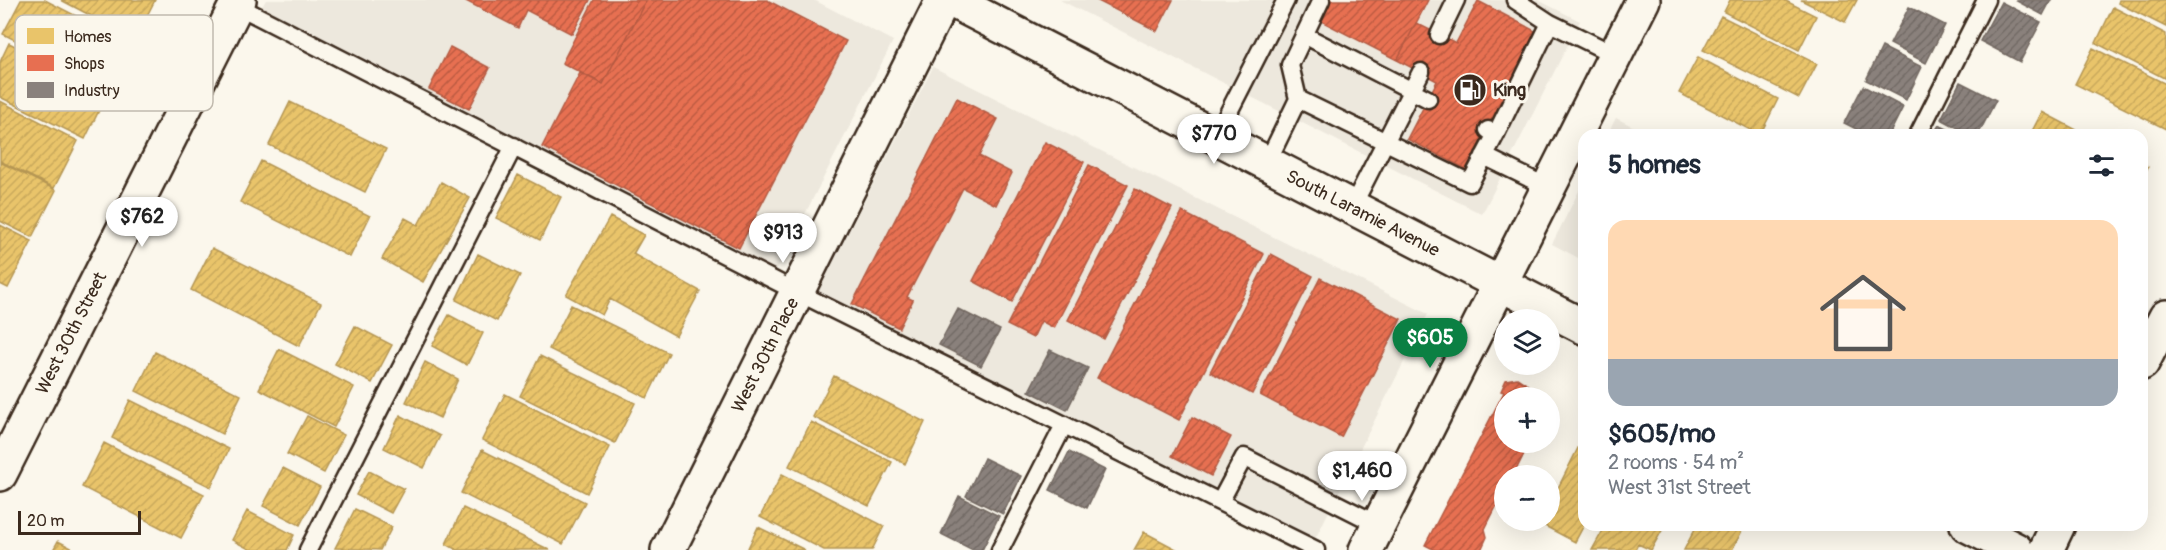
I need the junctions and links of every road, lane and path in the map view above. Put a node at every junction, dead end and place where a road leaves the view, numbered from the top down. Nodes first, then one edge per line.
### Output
1 (943, 0) edge
2 (951, 0) edge
3 (1286, 0) edge
4 (1321, 0) edge
5 (1456, 0) edge
6 (1515, 0) edge
7 (1643, 0) edge
8 (1986, 0) edge
9 (234, 2) edge
10 (1550, 23) junction
11 (1304, 35) junction
12 (1439, 35) dead end
13 (213, 44) edge
14 (1615, 55) junction
15 (1421, 72) dead end
16 (1411, 90) junction
17 (1298, 99) junction
18 (1428, 99) dead end
19 (180, 111) edge
20 (1583, 129) edge
21 (1921, 129) edge
22 (1216, 137) junction
23 (1578, 139) edge
24 (1386, 141) junction
25 (514, 146) junction
26 (1484, 156) junction
27 (1266, 163) junction
28 (1549, 189) junction
29 (1352, 207) junction
30 (1501, 284) junction
31 (797, 292) junction
32 (2166, 317) edge
33 (1578, 324) edge
34 (2148, 352) edge
35 (1064, 425) junction
36 (0, 474) edge
37 (1220, 502) junction
38 (1979, 531) edge
39 (2055, 531) edge
40 (1373, 538) edge
41 (308, 550) edge
42 (668, 550) edge
43 (1000, 550) edge
44 (1316, 550) edge
45 (2016, 550) edge
46 (2046, 550) edge

1 - 31 main road, West 30th Place
2 - 22 main road, South Laramie Avenue
3 - 22 lane
4 - 11 lane
5 - 12 lane
6 - 10 lane
7 - 14 main road
8 - 21 lane
9 - 13 main road, West 30th Street
9 - 25 lane
10 - 14 lane
10 - 26 lane
11 - 16 lane
11 - 17 lane
14 - 20 main road
15 - 16 lane
16 - 18 lane
16 - 24 lane
17 - 24 lane
17 - 27 lane
19 - 36 main road, West 30th Street
22 - 27 main road, South Laramie Avenue
23 - 28 main road
24 - 26 lane
24 - 29 lane
25 - 31 lane
25 - 41 lane
26 - 28 lane
27 - 29 main road, South Laramie Avenue
28 - 30 main road
29 - 30 main road, South Laramie Avenue
30 - 33 main road, South Laramie Avenue
30 - 40 main road
31 - 35 lane
31 - 42 main road, West 30th Place
32 - 34 main road
35 - 37 lane
35 - 43 lane
37 - 40 lane
37 - 44 lane
38 - 45 main road
39 - 46 main road

